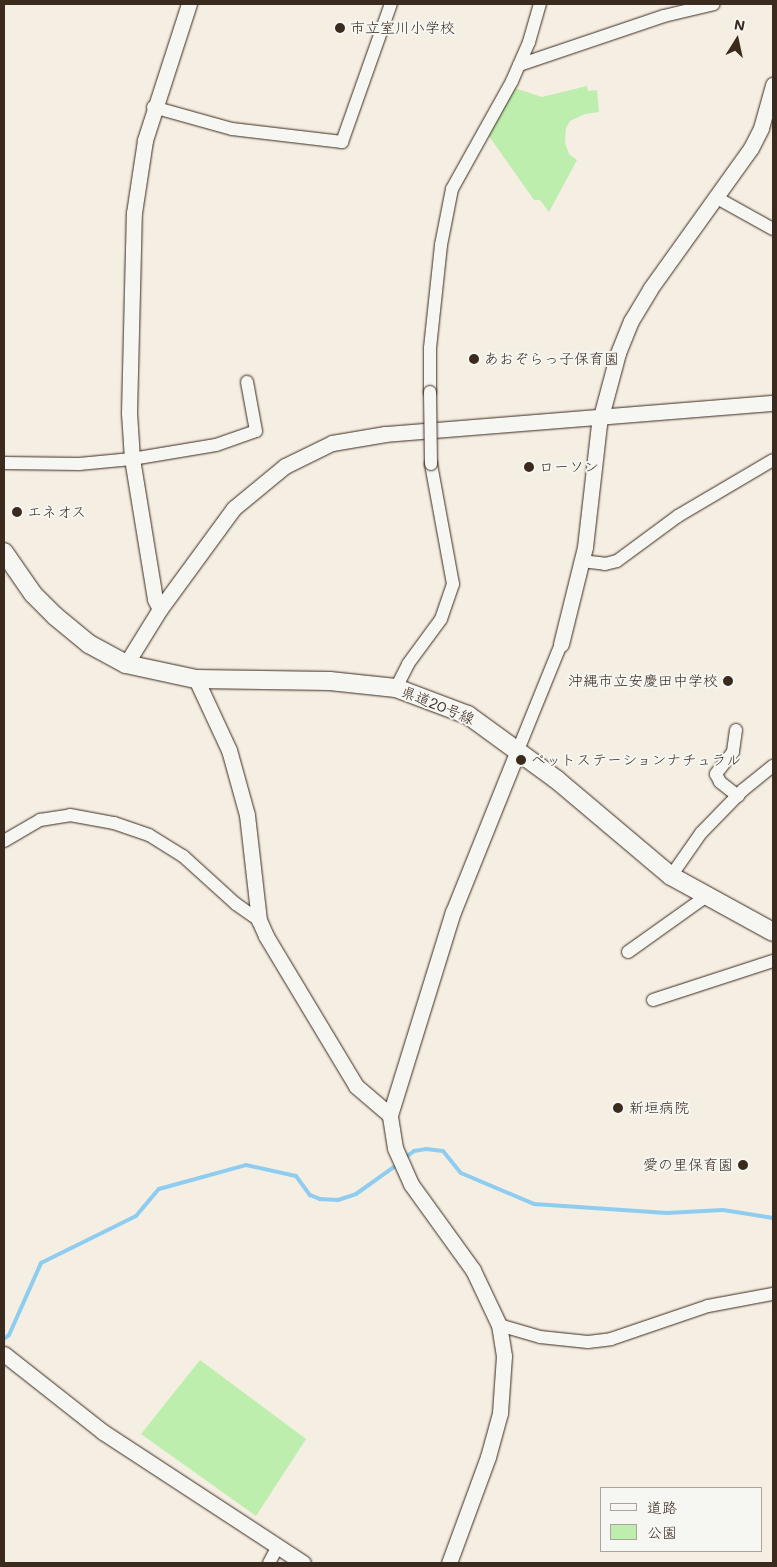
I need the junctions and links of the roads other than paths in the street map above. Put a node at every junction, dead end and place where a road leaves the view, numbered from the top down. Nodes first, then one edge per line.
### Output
1 (189, 4) edge
2 (391, 4) edge
3 (540, 4) edge
4 (714, 4) edge
5 (519, 65) junction
6 (773, 85) edge
7 (153, 107) junction
8 (717, 198) junction
9 (773, 229) edge
10 (247, 382) dead end
11 (773, 403) edge
12 (600, 415) junction
13 (132, 459) junction
14 (773, 460) edge
15 (4, 462) edge
16 (4, 552) edge
17 (582, 561) junction
18 (160, 609) junction
19 (562, 644) joint
20 (126, 664) junction
21 (196, 679) junction
22 (396, 688) junction
23 (736, 730) dead end
24 (518, 750) junction
25 (773, 766) edge
26 (738, 796) junction
27 (4, 841) edge
28 (672, 876) junction
29 (705, 897) junction
30 (260, 920) junction
31 (773, 932) edge
32 (628, 952) dead end
33 (773, 961) edge
34 (653, 1000) dead end
35 (390, 1115) junction
36 (773, 1294) edge
37 (499, 1325) junction
38 (4, 1354) edge
39 (277, 1548) junction
40 (269, 1563) edge
41 (303, 1563) edge
42 (448, 1563) edge

1 - 7 street
2 - 7 street
3 - 5 street
4 - 5 street
5 - 22 street, bridge
6 - 8 street
7 - 13 street
8 - 9 street
8 - 12 street
10 - 13 street
11 - 12 street
12 - 17 street
12 - 18 street
13 - 15 street
13 - 18 street
14 - 17 street
16 - 20 main road, 県道20号線
17 - 19 street
18 - 20 street
19 - 24 street
20 - 21 main road, 県道20号線
21 - 22 main road, 県道20号線
21 - 30 street
22 - 24 main road, 県道20号線
23 - 26 street
24 - 28 main road, 県道20号線
24 - 35 street
25 - 26 street
26 - 28 street
27 - 30 street
28 - 29 main road, 県道20号線
29 - 31 main road, 県道20号線
29 - 32 street
30 - 35 street
33 - 34 street
35 - 37 street
36 - 37 street
37 - 42 street
38 - 39 street
39 - 40 street
39 - 41 street

